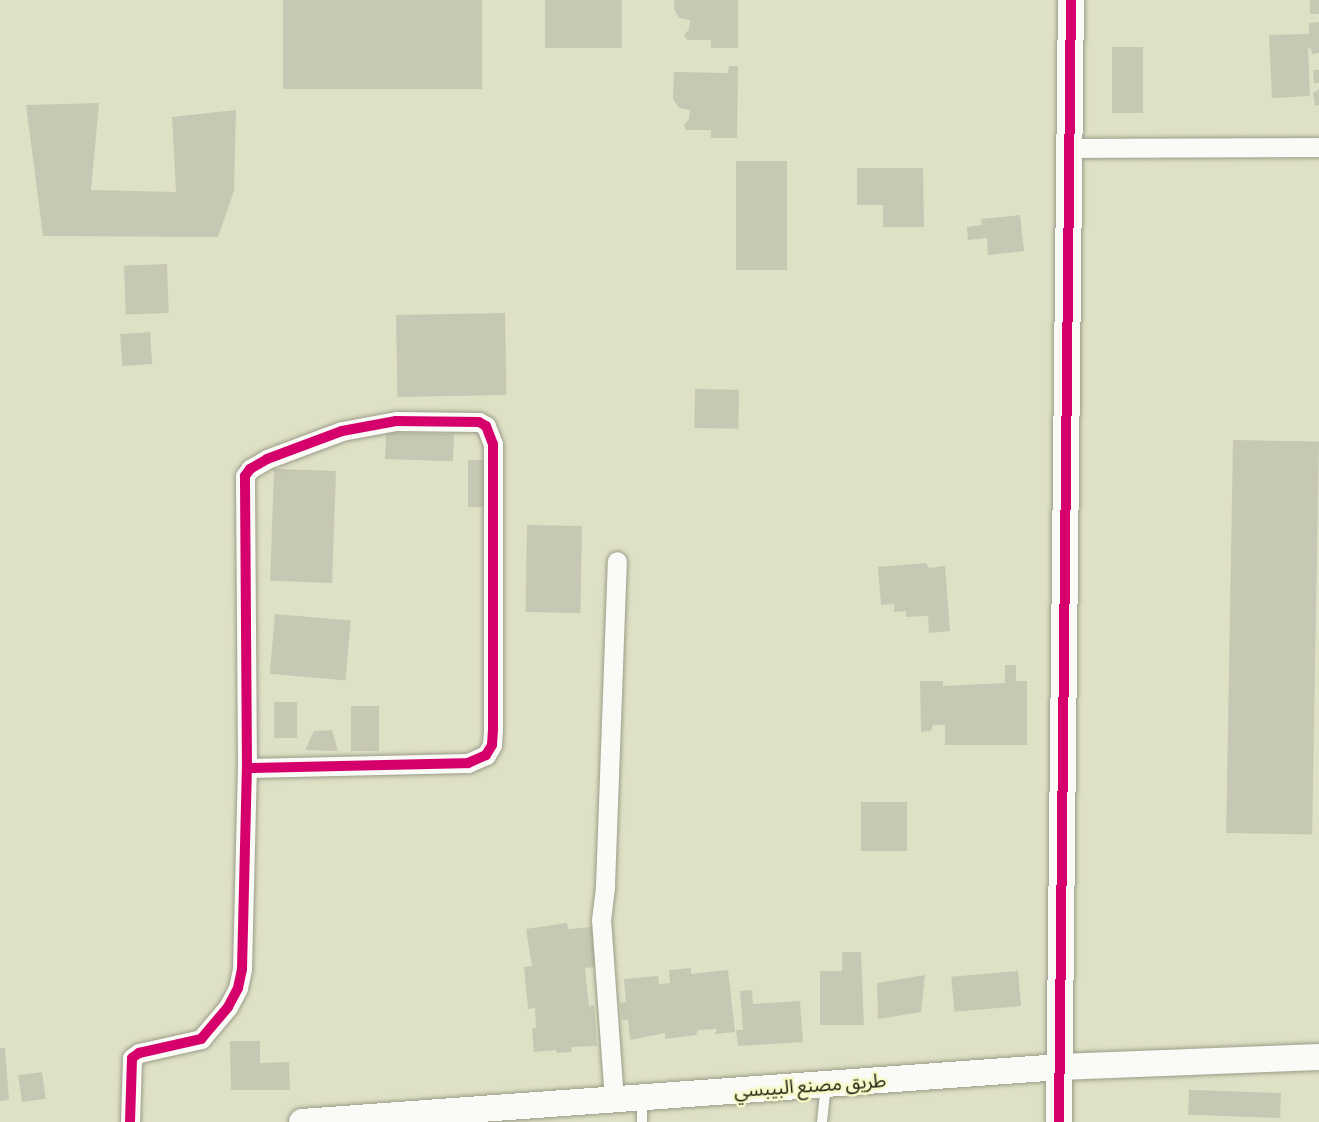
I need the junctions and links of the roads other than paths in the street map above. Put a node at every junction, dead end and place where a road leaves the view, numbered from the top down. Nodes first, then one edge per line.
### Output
1 (1071, 0) edge
2 (1319, 147) edge
3 (1069, 148) junction
4 (617, 561) dead end
5 (247, 768) junction
6 (1319, 1057) edge
7 (1060, 1067) junction
8 (827, 1084) junction
9 (614, 1100) junction
10 (642, 1110) edge
11 (130, 1122) edge
12 (302, 1122) edge
13 (822, 1122) edge
14 (1059, 1122) edge

1 - 3 street
2 - 3 street
3 - 7 street
4 - 9 street
5 - 5 street
5 - 11 street
6 - 7 street, طريق مصنع البيبسي
7 - 8 street, طريق مصنع البيبسي
7 - 14 street
8 - 10 street, طريق مصنع البيبسي
8 - 13 lane
9 - 10 street, طريق مصنع البيبسي
9 - 12 street, طريق مصنع البيبسي

